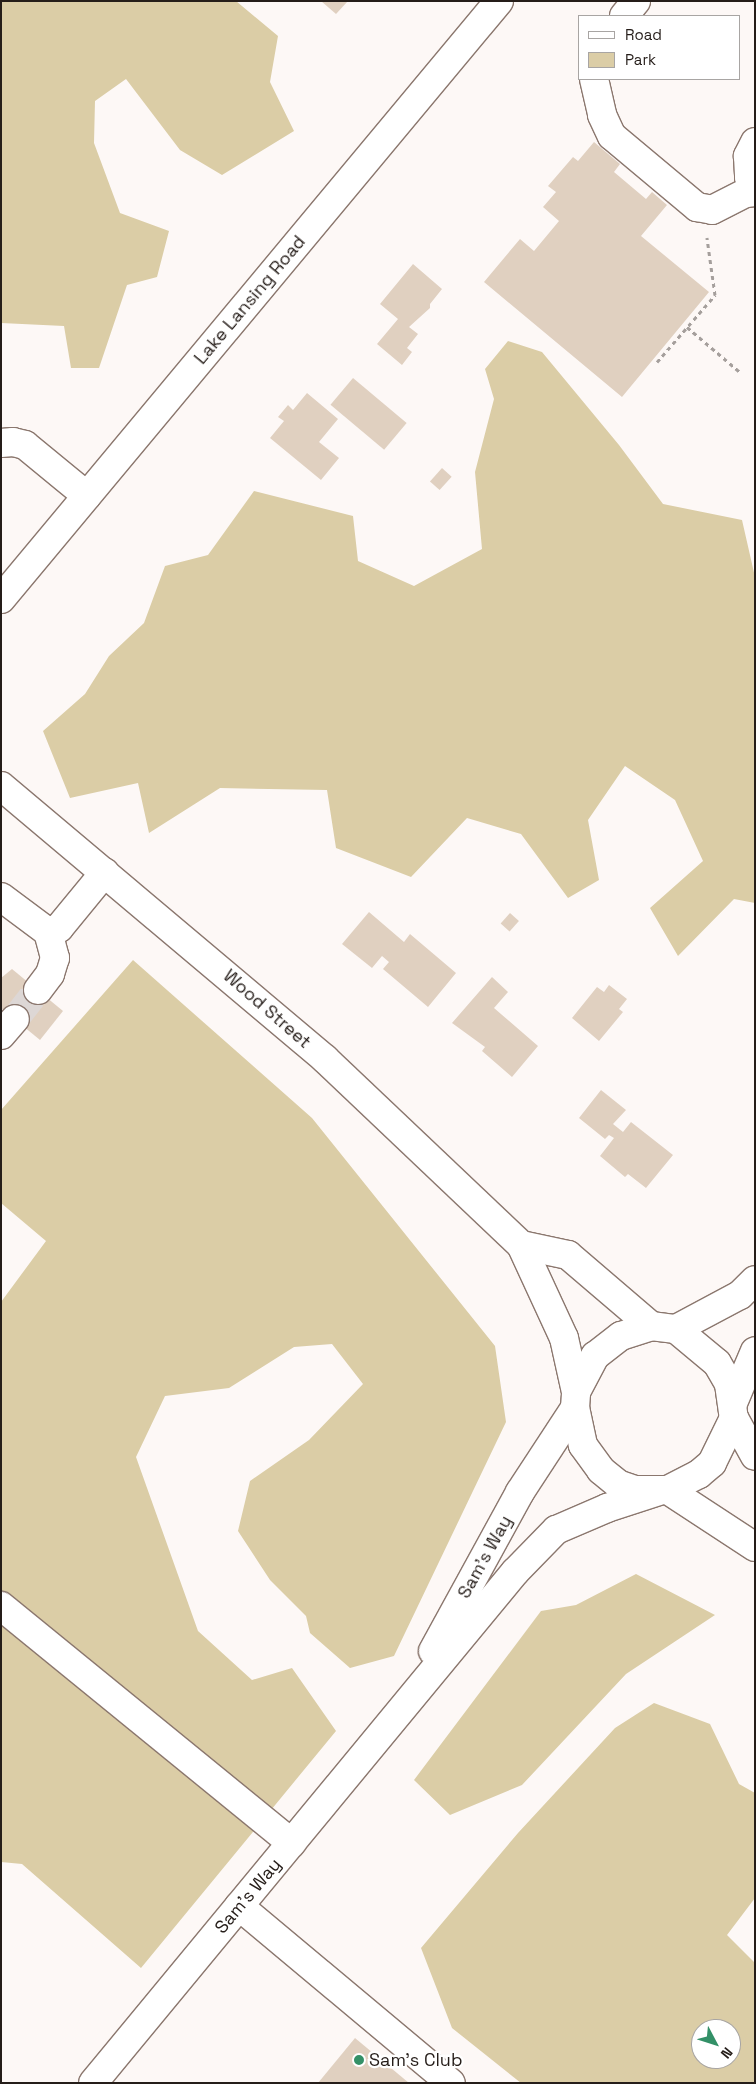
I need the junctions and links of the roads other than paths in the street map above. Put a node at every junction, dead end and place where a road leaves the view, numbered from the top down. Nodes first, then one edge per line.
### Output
1 (499, 1) edge
2 (636, 1) edge
3 (625, 15) edge
4 (594, 80) edge
5 (755, 142) edge
6 (755, 192) edge
7 (1, 443) edge
8 (87, 496) junction
9 (1, 598) edge
10 (1, 786) edge
11 (105, 872) junction
12 (1, 897) edge
13 (48, 932) junction
14 (38, 990) tunnel mouth
15 (522, 1245) junction
16 (755, 1280) edge
17 (664, 1327) junction
18 (755, 1351) edge
19 (575, 1400) junction
20 (733, 1410) junction
21 (755, 1456) edge
22 (663, 1490) junction
23 (755, 1547) edge
24 (1, 1606) edge
25 (402, 1709) junction
26 (292, 1843) junction
27 (239, 1906) junction
28 (93, 2083) edge
29 (450, 2083) edge

1 - 8 street, Lake Lansing Road
2 - 3 street
4 - 6 street
5 - 6 street
7 - 8 street
8 - 9 street, Lake Lansing Road
10 - 11 street, Wood Street
11 - 13 street
11 - 15 street, Wood Street
12 - 13 street
13 - 14 street
15 - 17 street
15 - 19 street, Wood Street
16 - 17 street
17 - 19 street
17 - 20 street
18 - 20 street
19 - 22 street
19 - 25 street, Sam's Way
20 - 21 street
20 - 22 street
22 - 23 street
22 - 25 street, Sam's Way
24 - 26 street
25 - 26 street, Sam's Way
26 - 27 street, Sam's Way
27 - 28 street, Sam's Way
27 - 29 street

